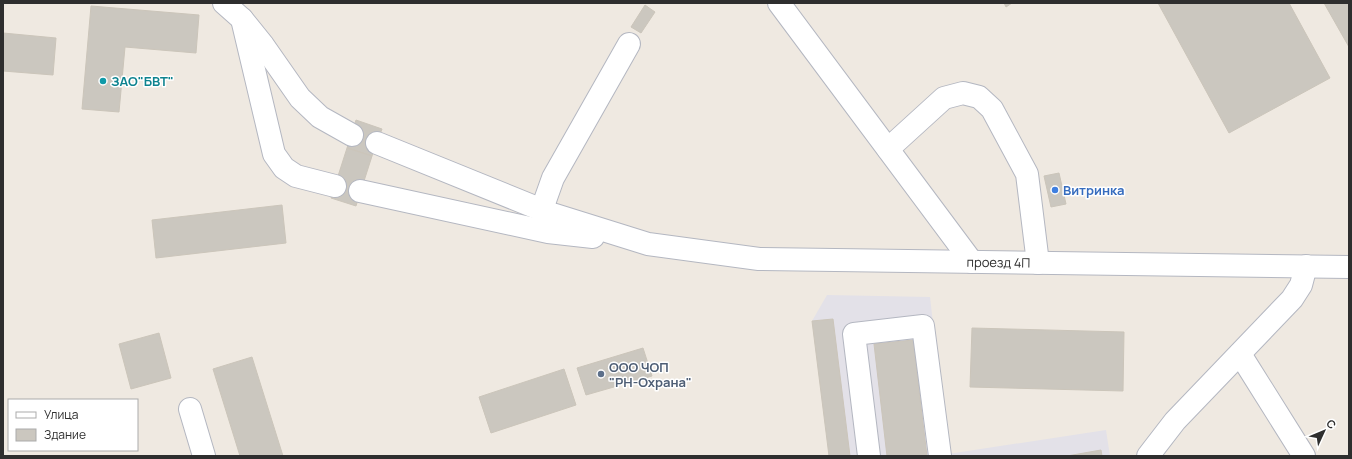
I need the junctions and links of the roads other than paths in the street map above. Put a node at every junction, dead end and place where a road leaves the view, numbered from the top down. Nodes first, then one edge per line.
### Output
1 (224, 3) edge
2 (779, 3) edge
3 (242, 19) junction
4 (629, 44) dead end
5 (352, 134) dead end
6 (377, 143) dead end
7 (888, 149) junction
8 (335, 186) dead end
9 (360, 191) dead end
10 (542, 210) junction
11 (648, 244) junction
12 (972, 262) junction
13 (1038, 263) junction
14 (1306, 266) junction
15 (1349, 267) edge
16 (1240, 354) junction
17 (190, 409) dead end
18 (204, 456) edge
19 (869, 456) edge
20 (940, 456) edge
21 (1148, 456) edge
22 (1304, 456) edge

1 - 3 street
2 - 7 street, проезд 4П
3 - 5 street
3 - 8 street
4 - 10 street
6 - 10 street
7 - 12 street, проезд 4П
7 - 13 street
9 - 11 street
10 - 11 street
11 - 12 street
12 - 13 street, проезд 4П
13 - 14 street, проезд 4П
14 - 15 street, проезд 4П
14 - 16 street
16 - 21 street
16 - 22 street
17 - 18 street
19 - 20 street

